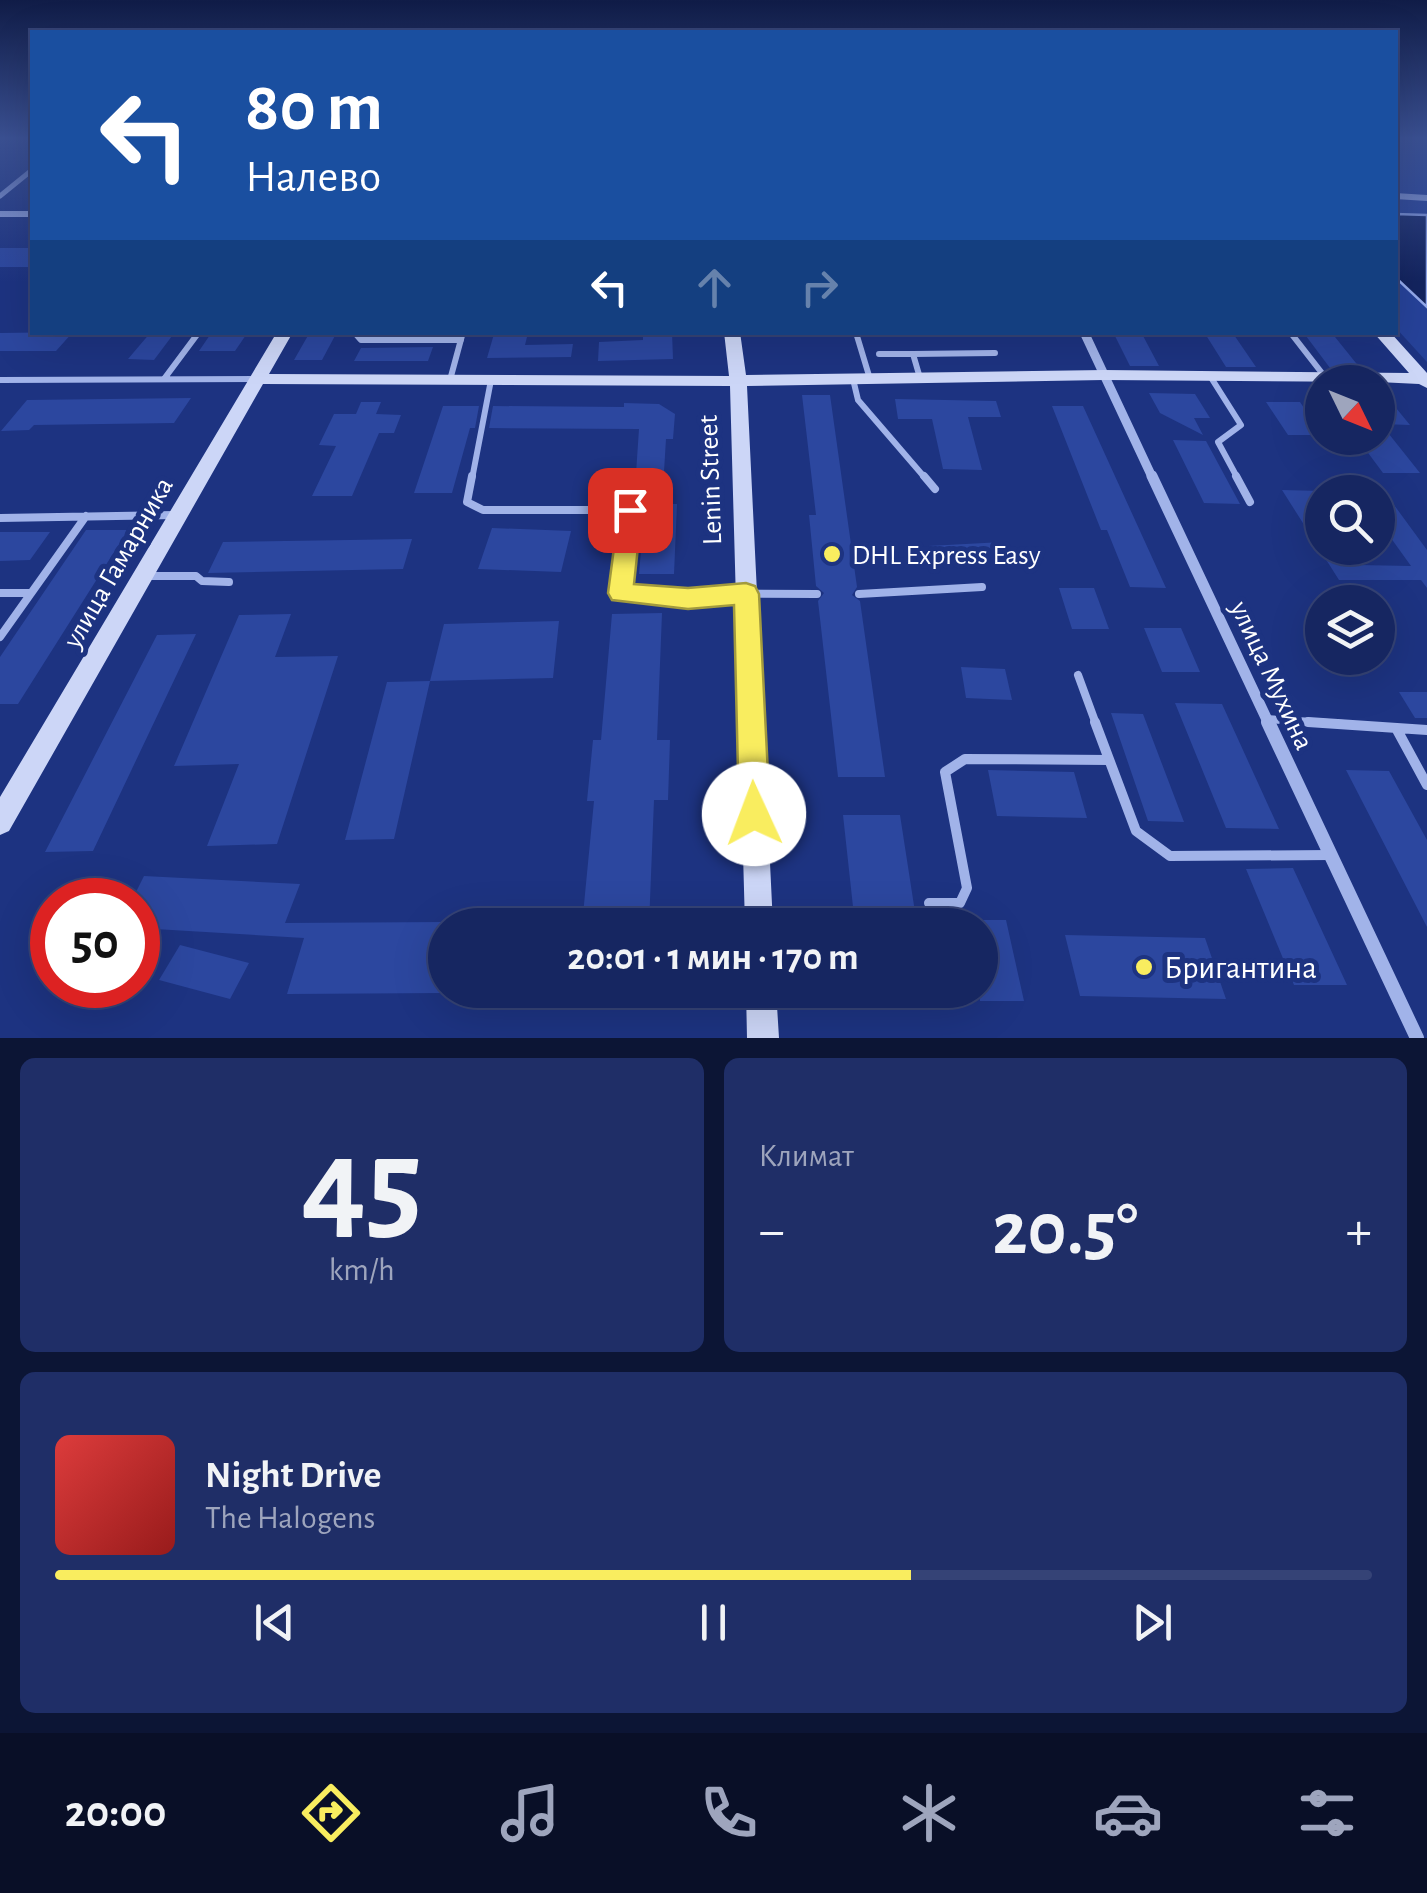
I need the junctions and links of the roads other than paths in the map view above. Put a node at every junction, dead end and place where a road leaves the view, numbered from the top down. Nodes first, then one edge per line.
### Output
1 (1398, 196) edge
2 (1427, 198) edge
3 (0, 214) edge
4 (30, 214) edge
5 (197, 335) edge
6 (282, 335) edge
7 (357, 335) edge
8 (732, 335) edge
9 (1085, 335) edge
10 (1292, 335) edge
11 (1385, 335) edge
12 (462, 336) edge
13 (857, 336) dead end
14 (879, 354) dead end
15 (913, 354) junction
16 (996, 354) dead end
17 (1316, 365) edge
18 (1104, 374) junction
19 (1210, 376) junction
20 (1305, 377) edge
21 (920, 378) junction
22 (258, 379) junction
23 (862, 379) junction
24 (0, 380) edge
25 (164, 380) junction
26 (450, 380) junction
27 (491, 380) junction
28 (1395, 380) edge
29 (1425, 381) edge
30 (738, 382) junction
31 (935, 490) dead end
32 (1250, 502) dead end
33 (179, 515) junction
34 (86, 516) junction
35 (0, 518) edge
36 (144, 576) junction
37 (229, 582) dead end
38 (982, 587) dead end
39 (0, 593) edge
40 (31, 593) junction
41 (746, 594) junction
42 (817, 594) dead end
43 (858, 594) dead end
44 (0, 637) edge
45 (1078, 675) dead end
46 (1267, 720) junction
47 (1396, 728) junction
48 (1427, 730) edge
49 (1110, 760) junction
50 (1427, 785) edge
51 (0, 822) edge
52 (1331, 855) junction
53 (930, 903) dead end
54 (758, 908) edge
55 (762, 1008) edge
56 (763, 1038) edge
57 (1418, 1038) edge

1 - 2 street
3 - 4 street
5 - 25 lane
6 - 22 street, улица Гамарника
7 - 12 lane
8 - 30 street, Lenin Street
9 - 18 street, улица Мухина
10 - 17 lane
11 - 29 street
12 - 26 lane
13 - 23 lane
14 - 15 lane
15 - 16 lane
15 - 21 lane
18 - 19 street
18 - 21 street
18 - 46 street, улица Мухина
19 - 20 street
19 - 32 lane
21 - 23 street
22 - 25 lane
22 - 26 street
22 - 33 street, улица Гамарника
23 - 30 street
23 - 31 lane
24 - 25 lane
26 - 27 street
27 - 30 street
27 - 41 lane
28 - 29 street
30 - 41 street, Lenin Street
33 - 34 lane
33 - 36 street, улица Гамарника
34 - 35 lane
34 - 40 lane
36 - 37 lane
36 - 51 street, улица Гамарника
38 - 43 lane
39 - 40 lane
40 - 44 lane
41 - 42 lane
41 - 54 street, Lenin Street
45 - 49 lane
46 - 47 lane
46 - 52 street, улица Мухина
47 - 48 lane
47 - 50 lane
49 - 52 lane
49 - 53 lane
52 - 57 street, улица Мухина
55 - 56 street

